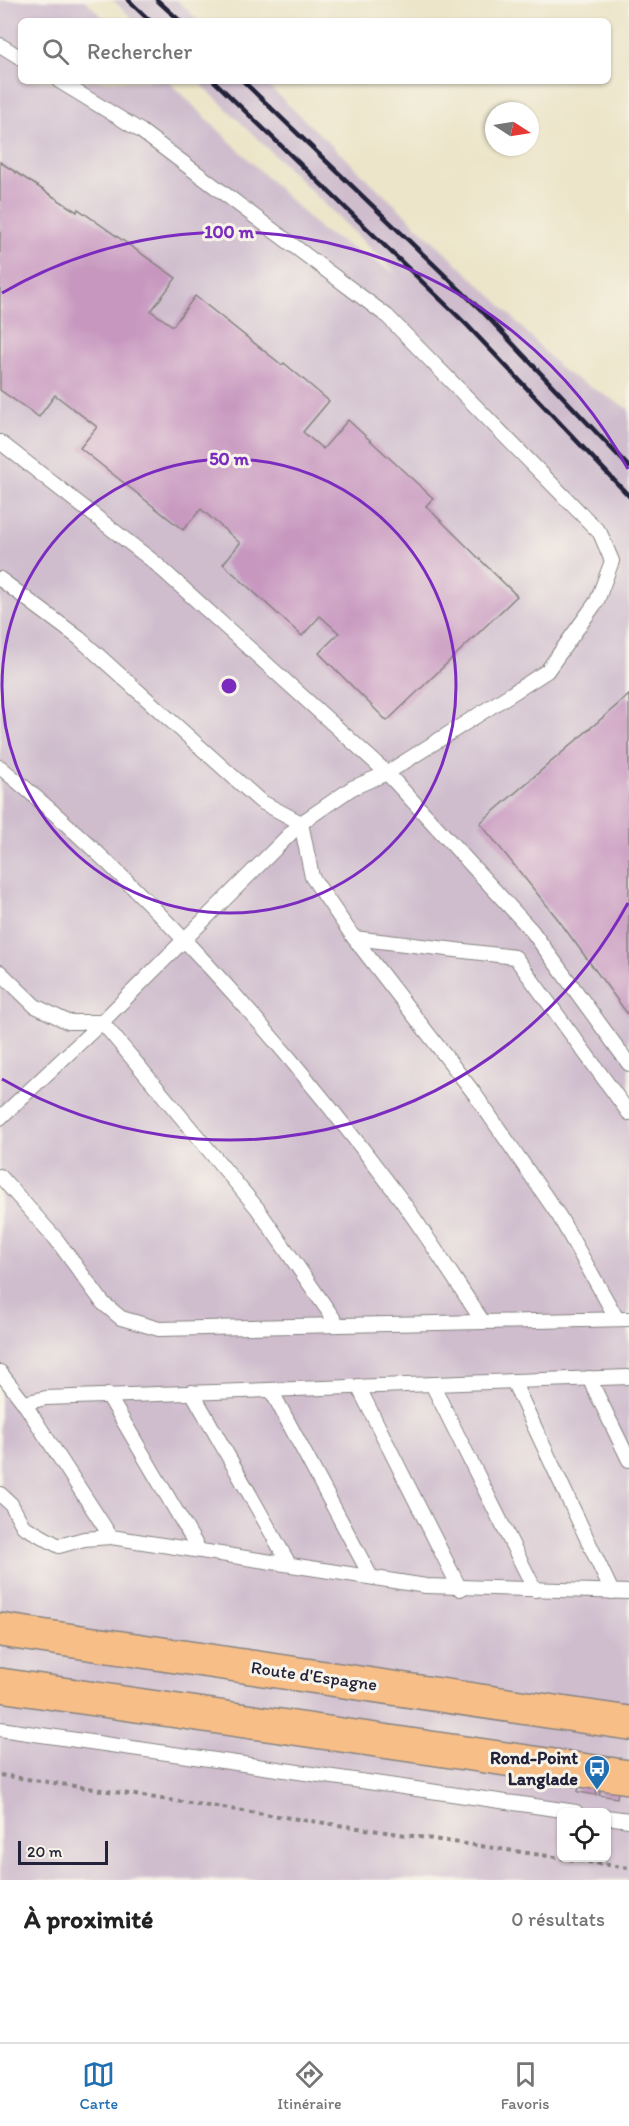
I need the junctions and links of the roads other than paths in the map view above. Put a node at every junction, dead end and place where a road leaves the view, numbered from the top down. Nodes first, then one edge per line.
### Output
1 (0, 45) edge
2 (18, 56) edge
3 (64, 84) edge
4 (0, 442) edge
5 (0, 579) edge
6 (0, 767) edge
7 (387, 773) junction
8 (301, 823) junction
9 (354, 938) junction
10 (184, 939) junction
11 (0, 972) edge
12 (102, 1022) junction
13 (629, 1064) edge
14 (629, 1113) edge
15 (0, 1118) edge
16 (0, 1176) edge
17 (623, 1319) edge
18 (483, 1322) junction
19 (338, 1325) junction
20 (0, 1372) edge
21 (629, 1377) edge
22 (589, 1378) junction
23 (513, 1381) junction
24 (432, 1384) junction
25 (358, 1386) junction
26 (271, 1390) junction
27 (192, 1392) junction
28 (108, 1395) junction
29 (24, 1403) junction
30 (629, 1460) edge
31 (0, 1494) edge
32 (111, 1537) junction
33 (199, 1550) junction
34 (289, 1564) junction
35 (371, 1577) junction
36 (460, 1589) junction
37 (535, 1590) junction
38 (612, 1592) junction
39 (629, 1592) edge
40 (0, 1630) edge
41 (0, 1685) edge
42 (629, 1723) edge
43 (0, 1729) edge
44 (629, 1777) edge
45 (557, 1809) edge
46 (611, 1818) edge
47 (629, 1820) edge

1 - 2 lane
3 - 7 lane
4 - 7 lane
5 - 8 lane
6 - 10 lane
7 - 8 lane
7 - 13 lane
8 - 9 lane
8 - 10 lane
9 - 14 lane
9 - 17 lane
10 - 12 lane
10 - 18 lane
11 - 12 lane
12 - 15 lane
12 - 19 lane
16 - 19 lane
17 - 18 lane
18 - 19 lane
20 - 29 lane
21 - 22 lane
22 - 23 lane
22 - 30 lane
23 - 24 lane
23 - 38 lane
24 - 25 lane
24 - 37 lane
25 - 26 lane
25 - 36 lane
26 - 27 lane
26 - 35 lane
27 - 28 lane
27 - 34 lane
28 - 29 lane
28 - 33 lane
29 - 32 lane
31 - 32 lane
32 - 33 lane
33 - 34 lane
34 - 35 lane
35 - 36 lane
36 - 37 lane
37 - 38 lane
38 - 39 lane
40 - 42 main road, Route d'Espagne
41 - 44 main road
43 - 45 lane
46 - 47 lane

